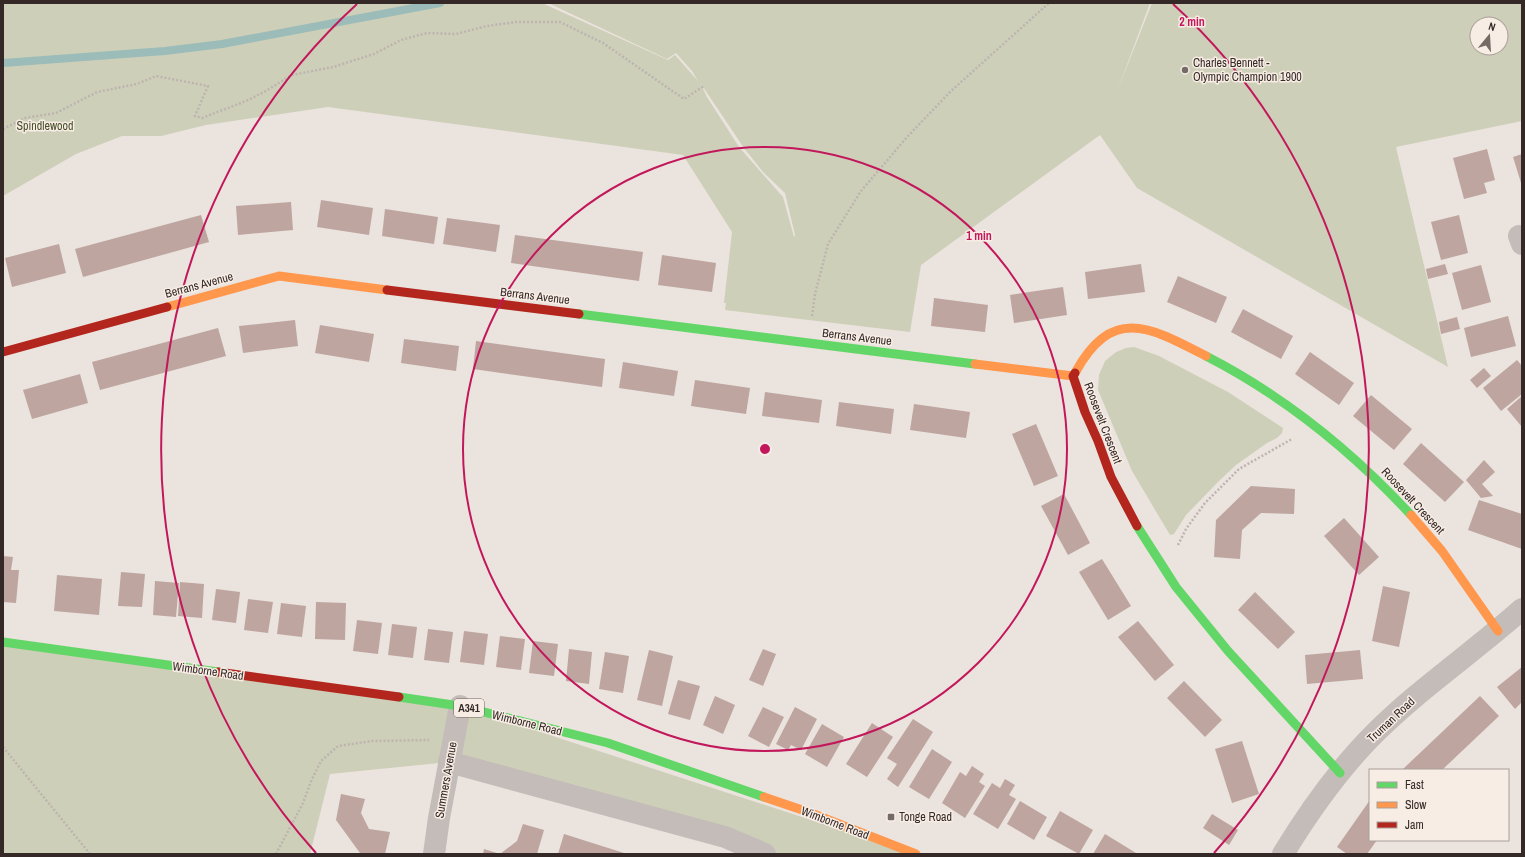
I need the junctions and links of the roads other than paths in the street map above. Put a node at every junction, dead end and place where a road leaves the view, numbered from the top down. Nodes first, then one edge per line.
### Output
1 (3, 352) edge
2 (1072, 376) junction
3 (1522, 609) edge
4 (1498, 631) junction
5 (3, 642) edge
6 (460, 706) junction
7 (449, 762) junction
8 (1340, 773) junction
9 (434, 854) edge
10 (765, 854) edge
11 (916, 854) edge
12 (1283, 854) edge

1 - 2 street, Berrans Avenue
2 - 4 street, Roosevelt Crescent
2 - 8 street, Roosevelt Crescent
3 - 4 street, Truman Road
4 - 8 street, Truman Road
5 - 6 street, Wimborne Road / A341
6 - 7 street, Summers Avenue
6 - 11 street, Wimborne Road / A341
7 - 9 street, Summers Avenue
7 - 10 street
8 - 12 street, Truman Road

